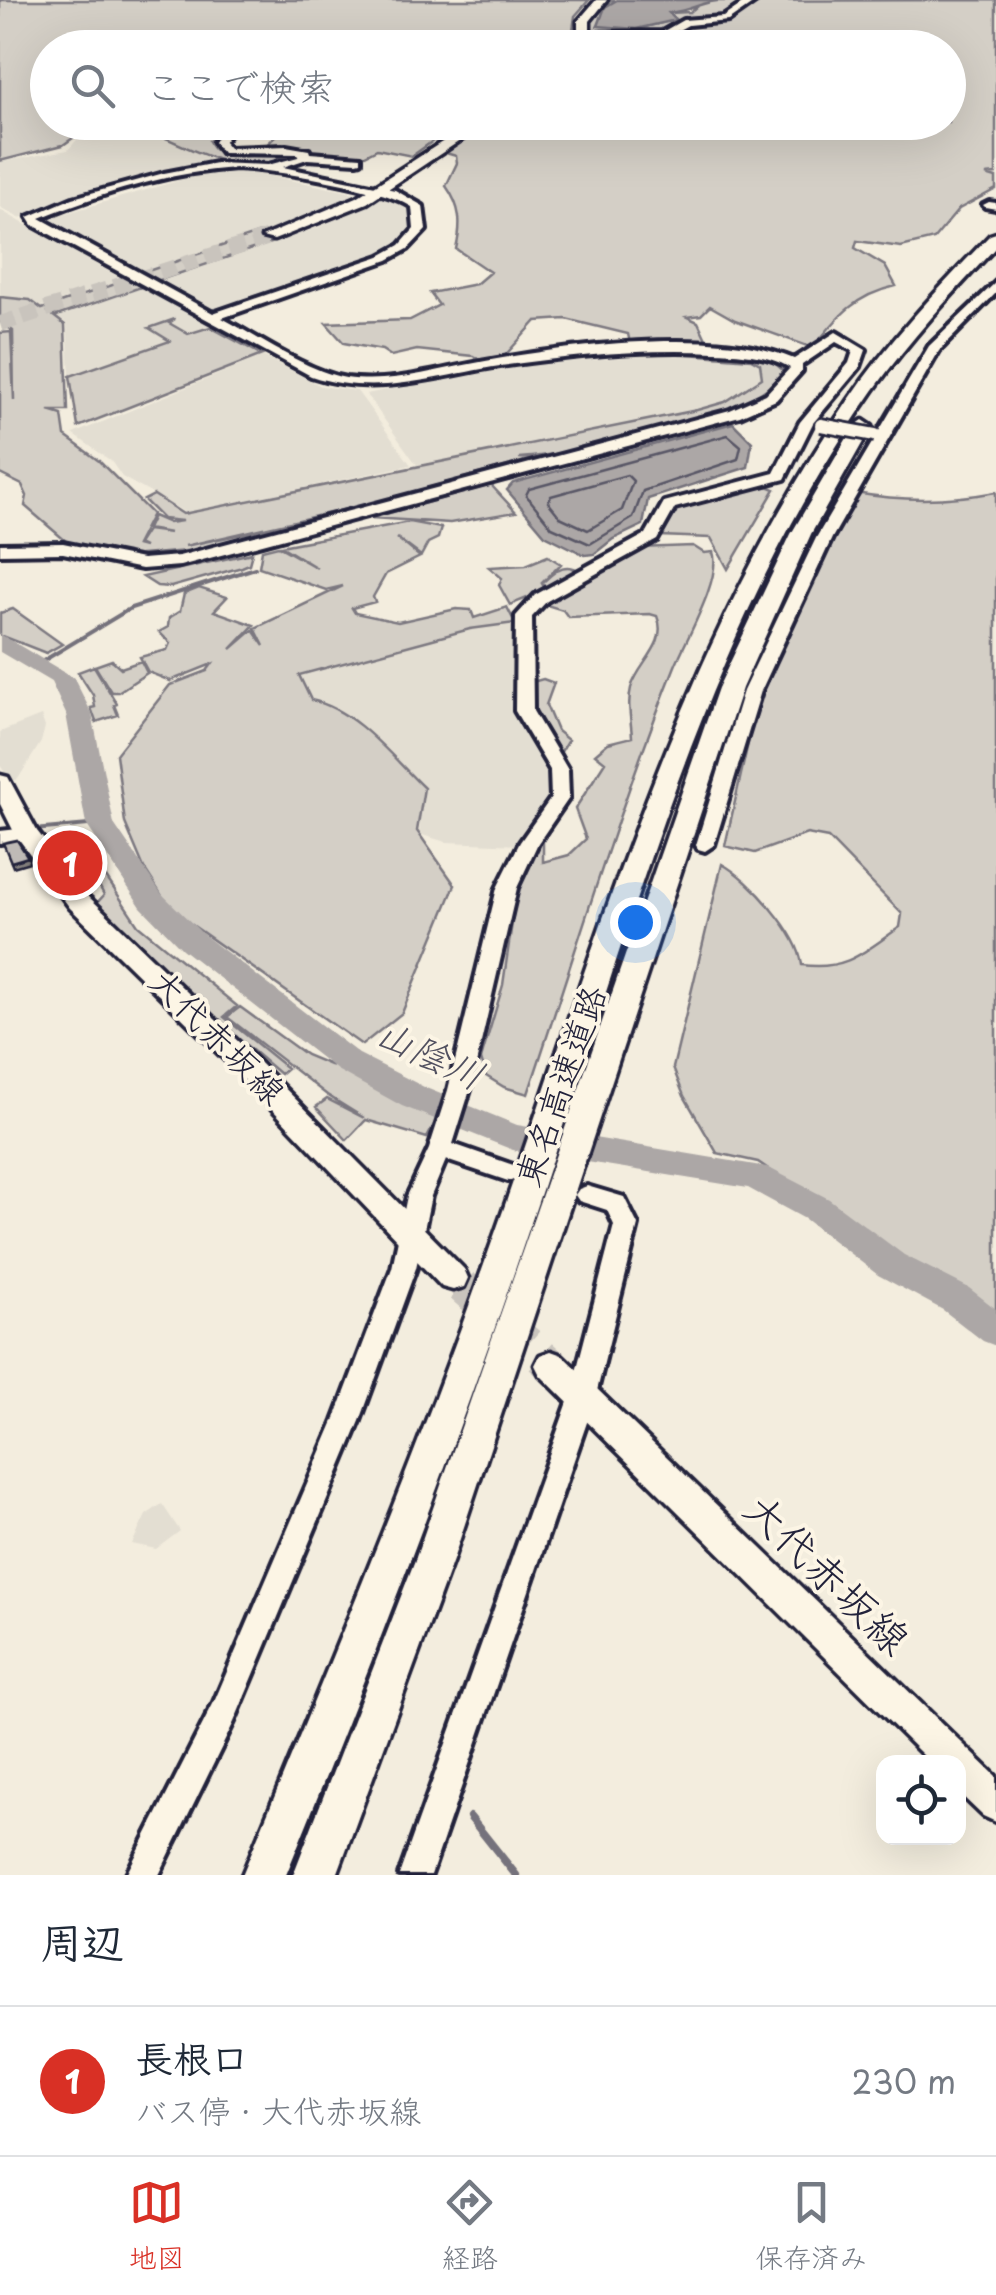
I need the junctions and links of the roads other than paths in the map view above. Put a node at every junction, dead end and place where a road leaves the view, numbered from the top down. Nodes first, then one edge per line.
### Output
1 (602, 0) edge
2 (754, 0) edge
3 (584, 30) edge
4 (672, 30) edge
5 (221, 140) edge
6 (455, 140) edge
7 (305, 156) junction
8 (357, 159) dead end
9 (265, 168) junction
10 (379, 190) junction
11 (269, 237) tunnel mouth
12 (996, 238) edge
13 (996, 262) edge
14 (996, 286) edge
15 (212, 317) junction
16 (796, 364) junction
17 (814, 423) junction
18 (880, 436) junction
19 (0, 549) edge
20 (0, 782) edge
21 (13, 835) edge
22 (705, 845) dead end
23 (442, 1144) junction
24 (548, 1180) junction
25 (409, 1234) junction
26 (453, 1278) tunnel mouth
27 (551, 1365) tunnel mouth
28 (582, 1398) junction
29 (948, 1755) edge
30 (966, 1773) edge
31 (996, 1802) edge
32 (142, 1875) edge
33 (264, 1875) edge
34 (315, 1875) edge
35 (415, 1875) edge

1 - 3 main road
2 - 4 street
5 - 7 street
6 - 10 main road
7 - 8 street
7 - 9 street
9 - 10 street
9 - 15 street
10 - 11 main road
10 - 15 street
12 - 24 highway, 東名高速道路
13 - 24 highway, 東名高速道路
14 - 18 street
15 - 16 street
16 - 17 street
16 - 19 street
17 - 18 street, bridge
17 - 23 street
18 - 22 street
20 - 21 main road, 大代赤坂線
21 - 25 main road, 大代赤坂線
23 - 24 street
23 - 25 street
24 - 28 street
24 - 33 highway, 東名高速道路
24 - 34 highway, 東名高速道路
25 - 26 main road, 大代赤坂線
25 - 32 street
27 - 28 main road, 大代赤坂線
28 - 29 main road, 大代赤坂線
28 - 35 street
30 - 31 main road, 大代赤坂線

